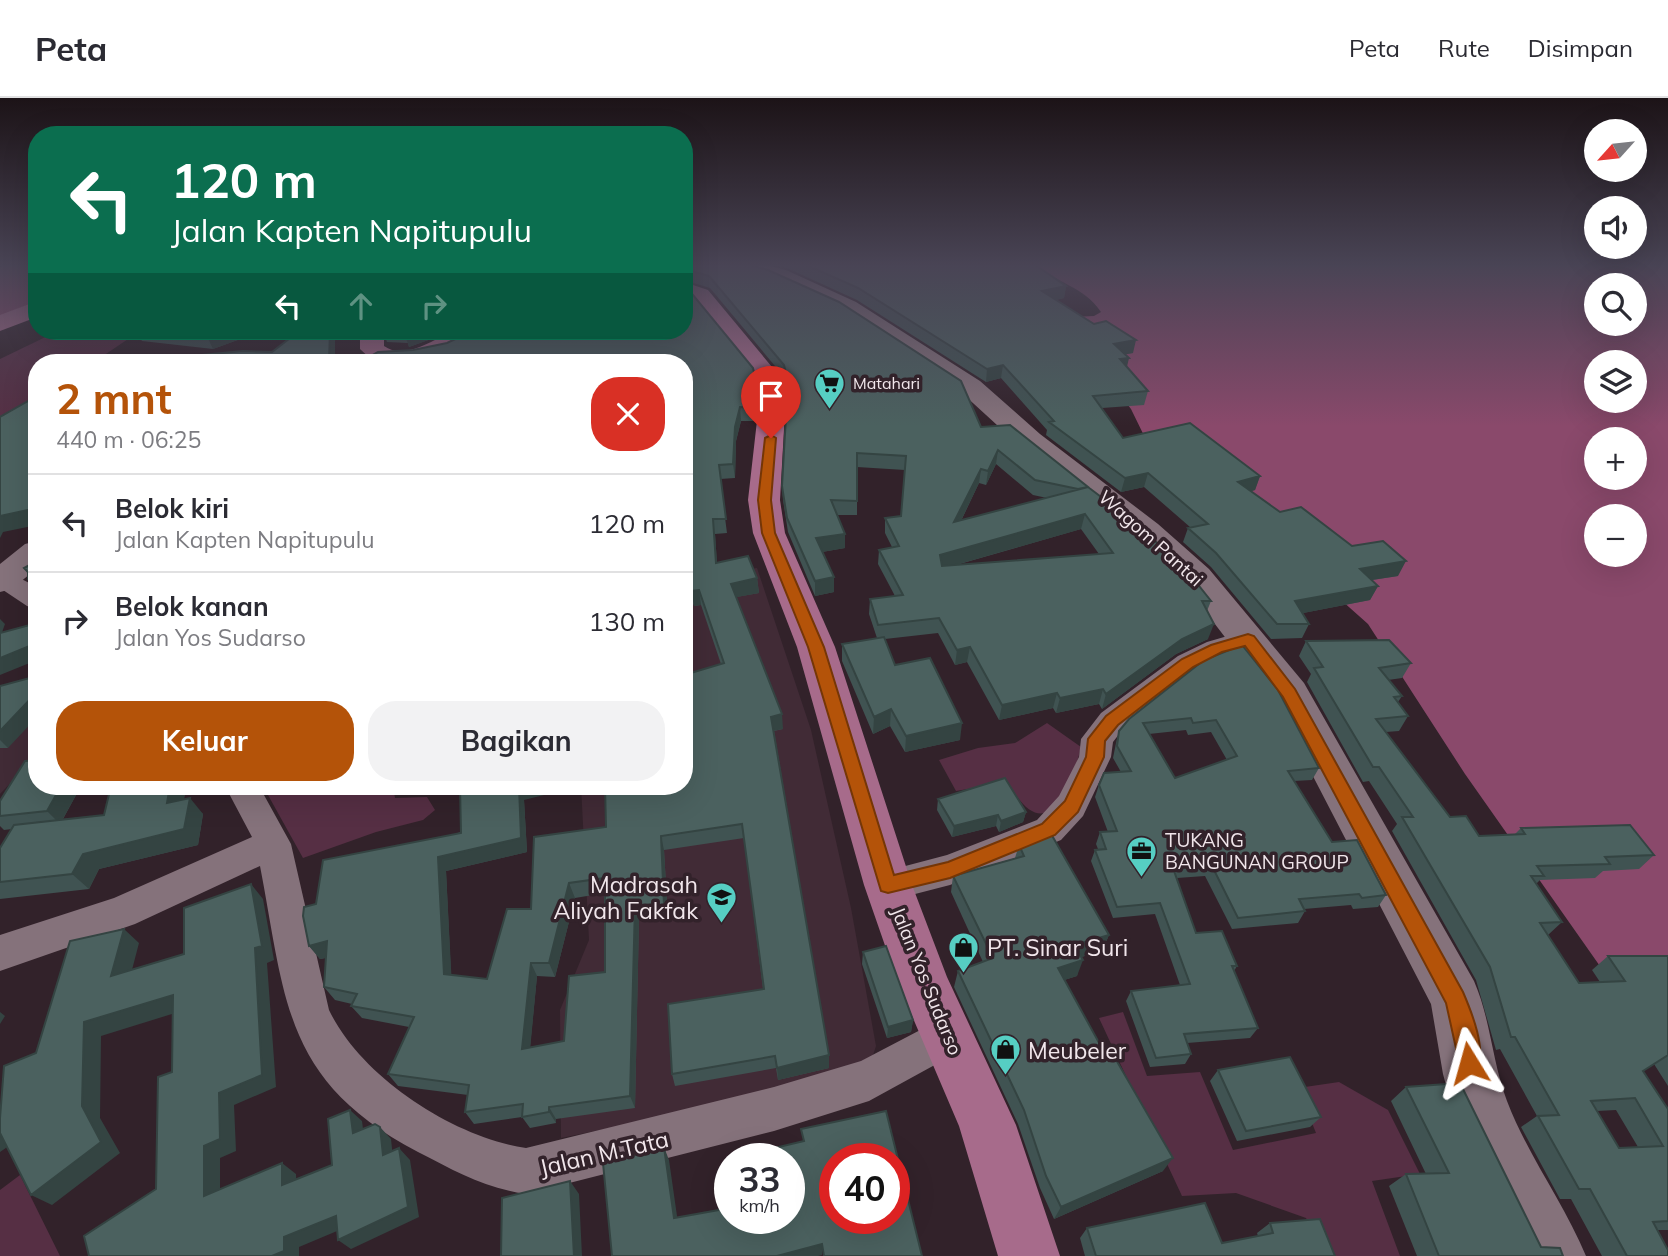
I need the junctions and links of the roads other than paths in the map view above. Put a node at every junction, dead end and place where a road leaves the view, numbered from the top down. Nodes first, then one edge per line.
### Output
1 (719, 318) edge
2 (865, 318) edge
3 (372, 340) edge
4 (454, 340) edge
5 (382, 354) edge
6 (424, 354) edge
7 (28, 558) edge
8 (2, 579) edge
9 (28, 595) edge
10 (1248, 640) junction
11 (247, 795) edge
12 (272, 844) junction
13 (888, 885) junction
14 (0, 953) edge
15 (947, 1036) junction
16 (1029, 1256) edge
17 (1555, 1256) edge

1 - 13 main road, Jalan Yos Sudarso
2 - 10 street, Wagom Pantai
3 - 5 main road
4 - 6 main road
7 - 8 street
8 - 9 street
10 - 13 street
10 - 17 street, Wagom Pantai
11 - 12 street, Jalan M.Tata
12 - 14 street
12 - 15 street, Jalan M.Tata
13 - 15 main road, Jalan Yos Sudarso
15 - 16 main road, Jalan Yos Sudarso

